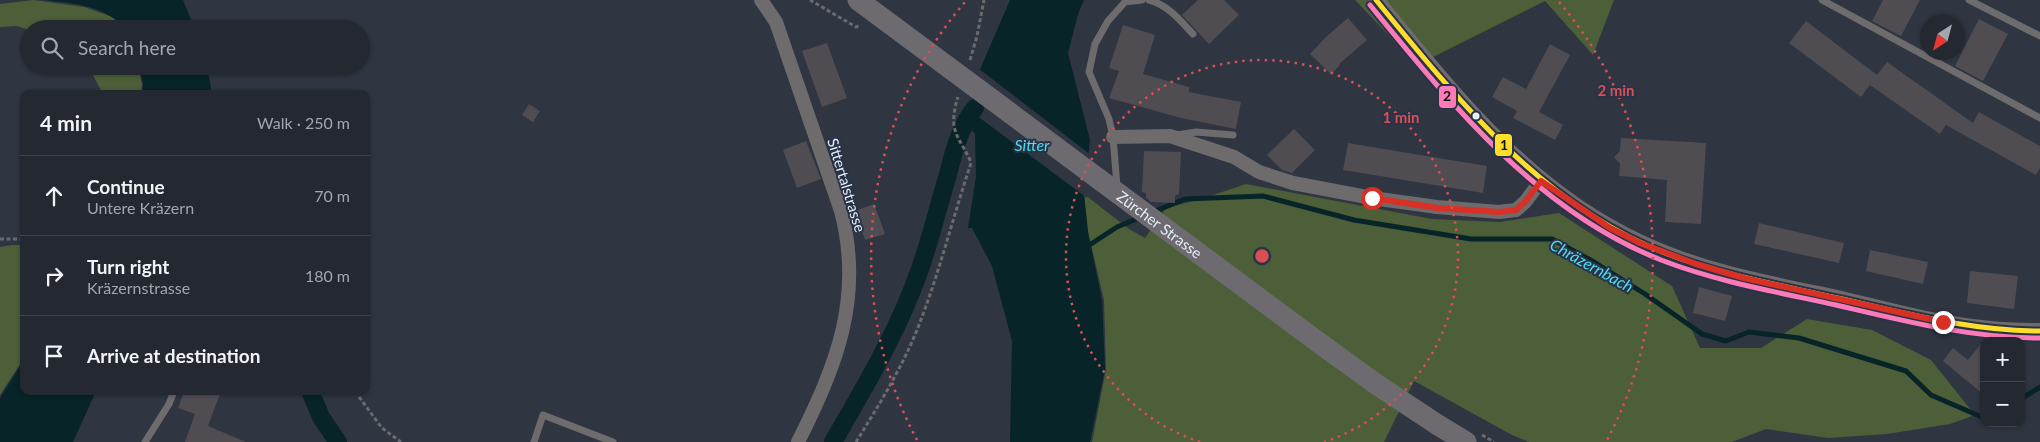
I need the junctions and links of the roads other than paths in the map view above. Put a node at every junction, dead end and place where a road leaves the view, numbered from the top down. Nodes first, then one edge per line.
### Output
1 (761, 0) edge
2 (858, 0) edge
3 (1142, 0) edge
4 (1149, 0) edge
5 (1376, 0) edge
6 (1822, 0) edge
7 (1969, 0) edge
8 (1193, 34) dead end
9 (2040, 36) edge
10 (2040, 118) edge
11 (1233, 135) dead end
12 (1170, 136) junction
13 (1113, 137) junction
14 (1541, 181) junction
15 (1129, 211) dead end
16 (2040, 331) edge
17 (172, 395) edge
18 (146, 442) edge
19 (534, 442) edge
20 (613, 442) edge
21 (798, 442) edge
22 (1466, 442) edge

1 - 21 street, Sittertalstrasse
2 - 22 main road, Zürcher Strasse, bridge
3 - 13 lane
4 - 8 lane
5 - 14 street
6 - 10 lane
7 - 9 lane
11 - 12 lane
12 - 13 street
12 - 14 street
13 - 15 lane
14 - 16 street
17 - 18 lane
19 - 20 lane

